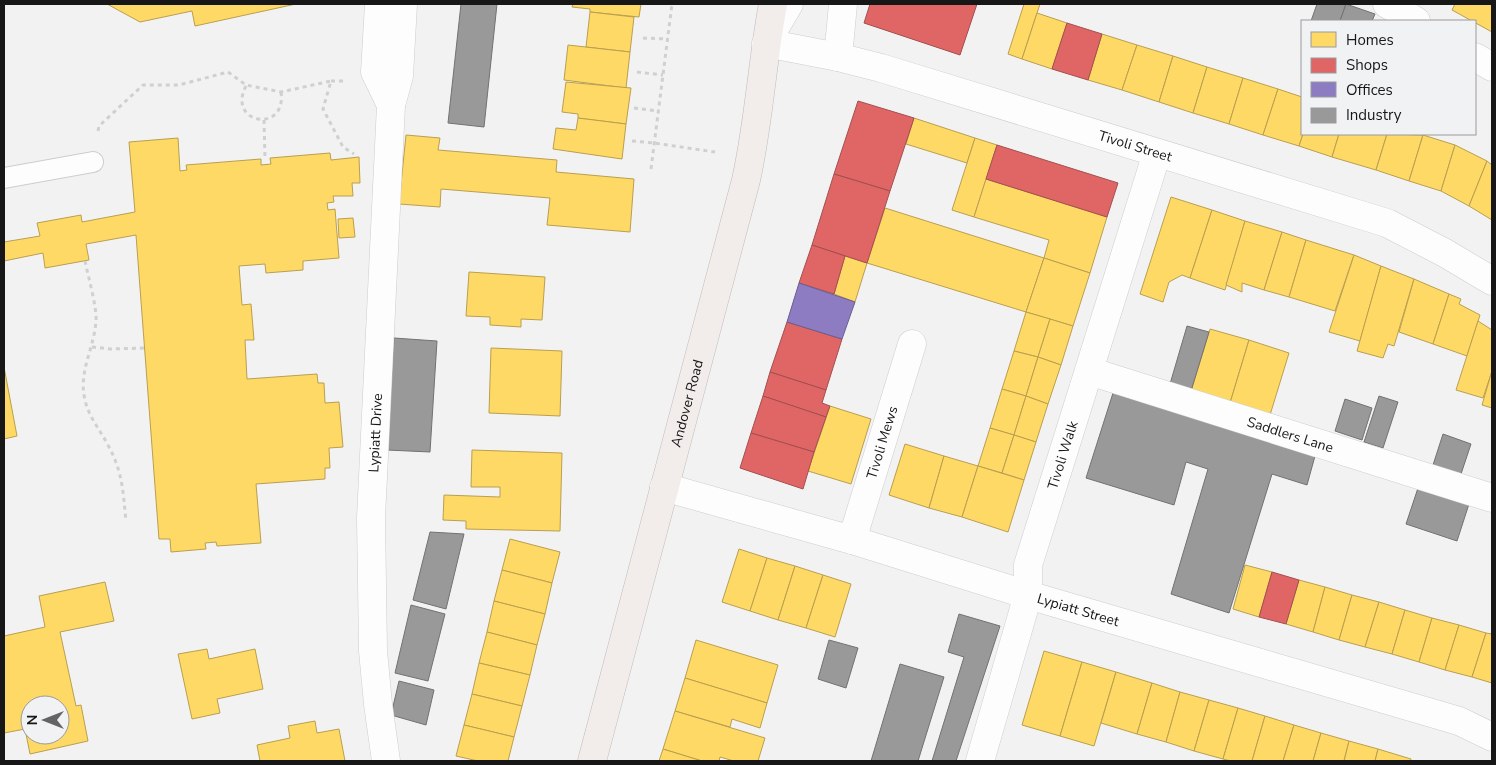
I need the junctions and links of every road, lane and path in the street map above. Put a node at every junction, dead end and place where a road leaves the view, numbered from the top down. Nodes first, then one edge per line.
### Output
1 (379, 4) edge
2 (403, 4) edge
3 (672, 4) edge
4 (772, 4) edge
5 (789, 4) edge
6 (843, 4) edge
7 (1387, 4) edge
8 (1414, 20) edge
9 (643, 38) dead end
10 (668, 39) junction
11 (766, 43) junction
12 (838, 57) junction
13 (1476, 57) edge
14 (1492, 67) edge
15 (637, 72) dead end
16 (663, 75) junction
17 (246, 86) junction
18 (281, 92) junction
19 (391, 105) junction
20 (634, 108) dead end
21 (658, 111) junction
22 (264, 120) junction
23 (632, 141) dead end
24 (654, 143) junction
25 (1157, 153) junction
26 (358, 157) dead end
27 (751, 158) junction
28 (265, 159) dead end
29 (93, 162) joint
30 (651, 169) dead end
31 (4, 178) edge
32 (85, 261) dead end
33 (1492, 281) edge
34 (912, 344) dead end
35 (92, 347) junction
36 (145, 348) dead end
37 (1089, 371) junction
38 (664, 487) junction
39 (1492, 498) edge
40 (126, 521) dead end
41 (852, 540) junction
42 (1028, 595) junction
43 (1492, 738) edge
44 (386, 761) edge
45 (592, 761) edge
46 (980, 761) edge

1 - 19 street, Lypiatt Drive
2 - 19 street, Lypiatt Drive
3 - 10 path
4 - 11 highway, Andover Road
5 - 11 street, Andover Road
6 - 12 street
7 - 8 street
9 - 10 path
10 - 16 path
11 - 12 street, Tivoli Street
11 - 27 highway, Andover Road
12 - 25 street, Tivoli Street
13 - 14 street
15 - 16 path
16 - 21 path
17 - 18 path
17 - 22 path
17 - 29 path
18 - 22 path
18 - 26 path
19 - 44 street, Lypiatt Drive
20 - 21 path
21 - 24 path
22 - 28 path
23 - 24 path
24 - 27 path
24 - 30 path
25 - 33 street, Tivoli Street
25 - 37 street, Tivoli Walk
27 - 38 highway, Andover Road
29 - 31 lane
32 - 35 path
34 - 41 street, Tivoli Mews
35 - 36 path
35 - 40 path
37 - 39 street, Saddlers Lane
37 - 42 street, Tivoli Walk
38 - 41 street, Lypiatt Street
38 - 45 highway, Andover Road
41 - 42 street, Lypiatt Street
42 - 43 street, Lypiatt Street
42 - 46 street, Tivoli Walk

